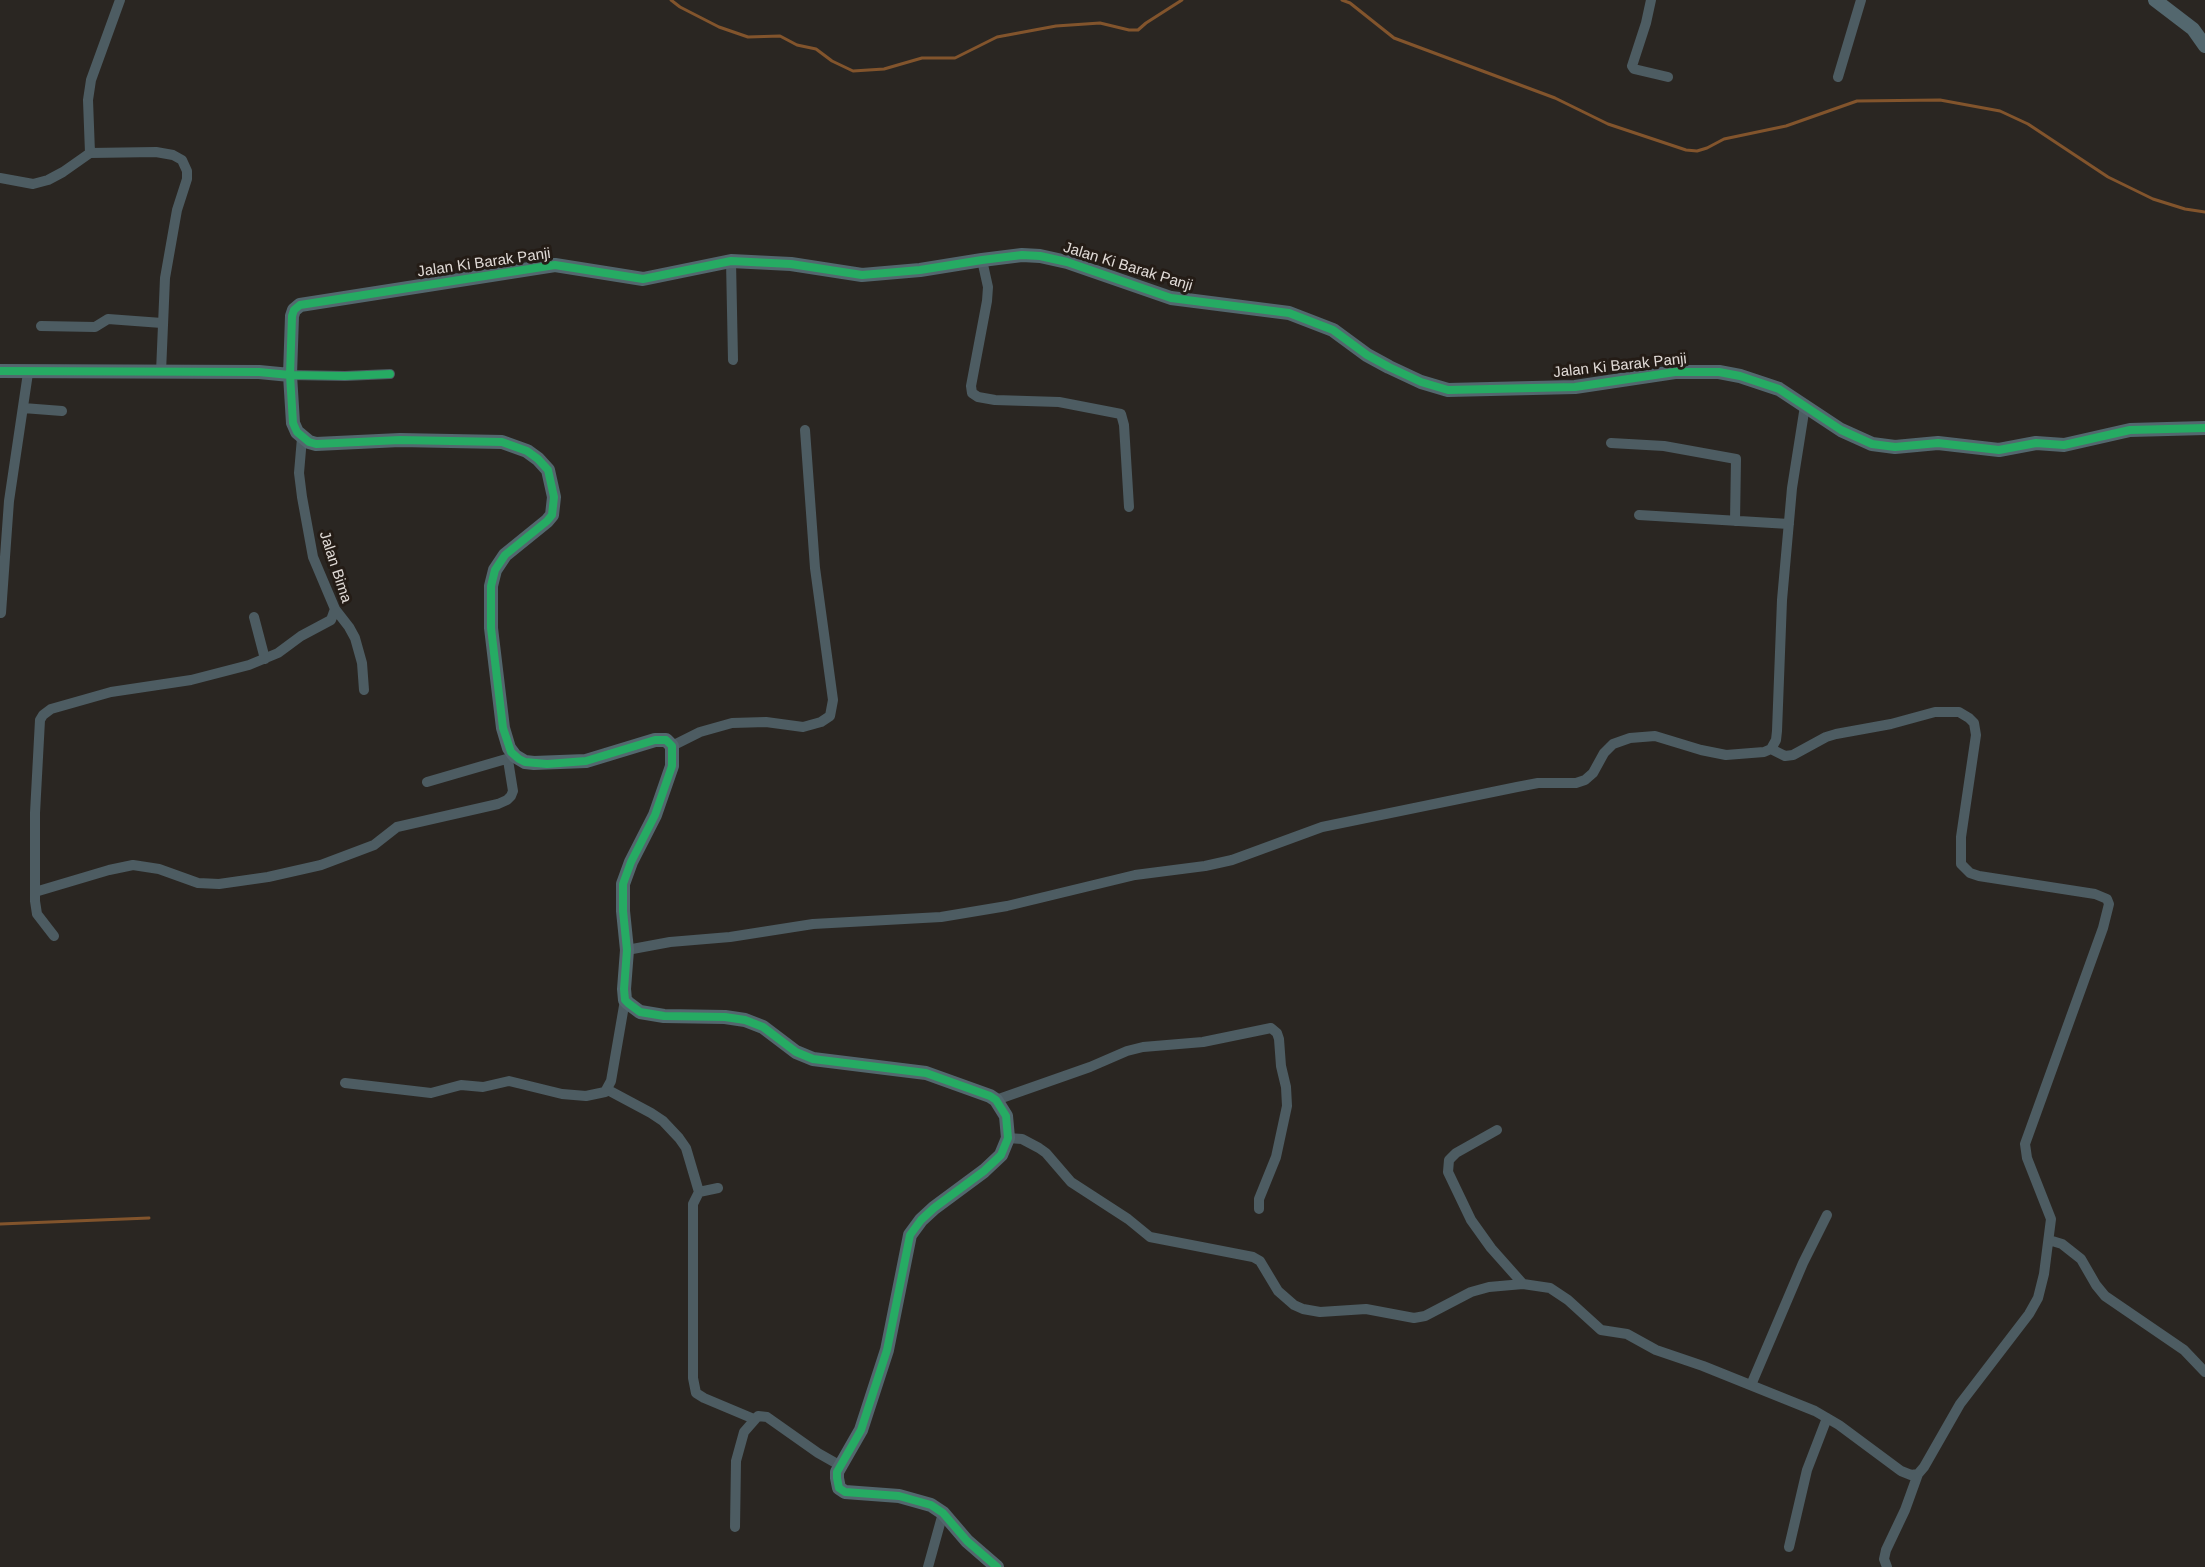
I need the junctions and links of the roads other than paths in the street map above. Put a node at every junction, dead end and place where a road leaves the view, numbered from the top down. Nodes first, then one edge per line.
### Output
1 (120, 0) edge
2 (1651, 0) edge
3 (1861, 0) edge
4 (2155, 0) edge
5 (2205, 46) edge
6 (1838, 76) dead end
7 (1668, 77) dead end
8 (90, 153) junction
9 (0, 178) edge
10 (982, 260) junction
11 (731, 261) junction
12 (162, 323) junction
13 (40, 326) dead end
14 (733, 360) dead end
15 (0, 371) edge
16 (161, 372) junction
17 (28, 373) junction
18 (390, 374) dead end
19 (290, 375) junction
20 (1805, 406) junction
21 (23, 408) junction
22 (62, 411) dead end
23 (2205, 428) edge
24 (805, 430) dead end
25 (302, 438) junction
26 (1611, 443) dead end
27 (1129, 507) dead end
28 (1639, 515) dead end
29 (1735, 521) junction
30 (1789, 524) junction
31 (335, 609) junction
32 (2, 613) dead end
33 (254, 617) dead end
34 (265, 659) junction
35 (364, 690) dead end
36 (672, 746) junction
37 (1771, 749) junction
38 (511, 758) junction
39 (428, 782) dead end
40 (35, 892) junction
41 (54, 936) dead end
42 (627, 950) junction
43 (625, 1000) junction
44 (345, 1083) dead end
45 (608, 1090) junction
46 (996, 1100) junction
47 (1497, 1130) dead end
48 (1008, 1138) junction
49 (718, 1188) dead end
50 (699, 1192) junction
51 (1259, 1209) dead end
52 (1827, 1215) dead end
53 (2049, 1240) junction
54 (1523, 1284) junction
55 (2205, 1372) edge
56 (1751, 1384) junction
57 (1827, 1418) junction
58 (754, 1419) junction
59 (841, 1466) junction
60 (1918, 1474) junction
61 (943, 1513) junction
62 (735, 1527) dead end
63 (1789, 1547) dead end
64 (928, 1567) edge
65 (997, 1567) edge
66 (1887, 1567) edge

1 - 8 street
2 - 7 street
3 - 6 street
4 - 5 street
8 - 9 street
8 - 12 street
10 - 11 street, Jalan Ki Barak Panji
10 - 20 street, Jalan Ki Barak Panji
10 - 27 street
11 - 14 street
11 - 19 street, Jalan Ki Barak Panji
12 - 13 street
12 - 16 street
15 - 17 street
16 - 17 street
16 - 19 street
17 - 21 street
18 - 19 street
19 - 25 street, Jalan Ki Barak Panji
20 - 23 street, Jalan Ki Barak Panji
20 - 30 street
21 - 22 street
21 - 32 street
24 - 36 street
25 - 31 street, Jalan Bima
25 - 38 street
26 - 29 street
28 - 29 street
29 - 30 street
30 - 37 street
31 - 34 street, Jalan Bima
31 - 35 street
33 - 34 street
34 - 40 street, Jalan Bima
36 - 38 street
36 - 42 street
37 - 42 street
37 - 53 street
38 - 39 street
38 - 40 street
40 - 41 street
42 - 43 street
43 - 45 street
43 - 46 street
44 - 45 street
45 - 50 street
46 - 48 street
46 - 51 street
47 - 54 street
48 - 54 street
48 - 59 street
49 - 50 street
50 - 58 street
52 - 56 street
53 - 55 street
53 - 60 street
54 - 56 street
56 - 57 street
57 - 60 street
57 - 63 street
58 - 59 street
58 - 62 street
59 - 61 street
60 - 66 street
61 - 64 street
61 - 65 street

